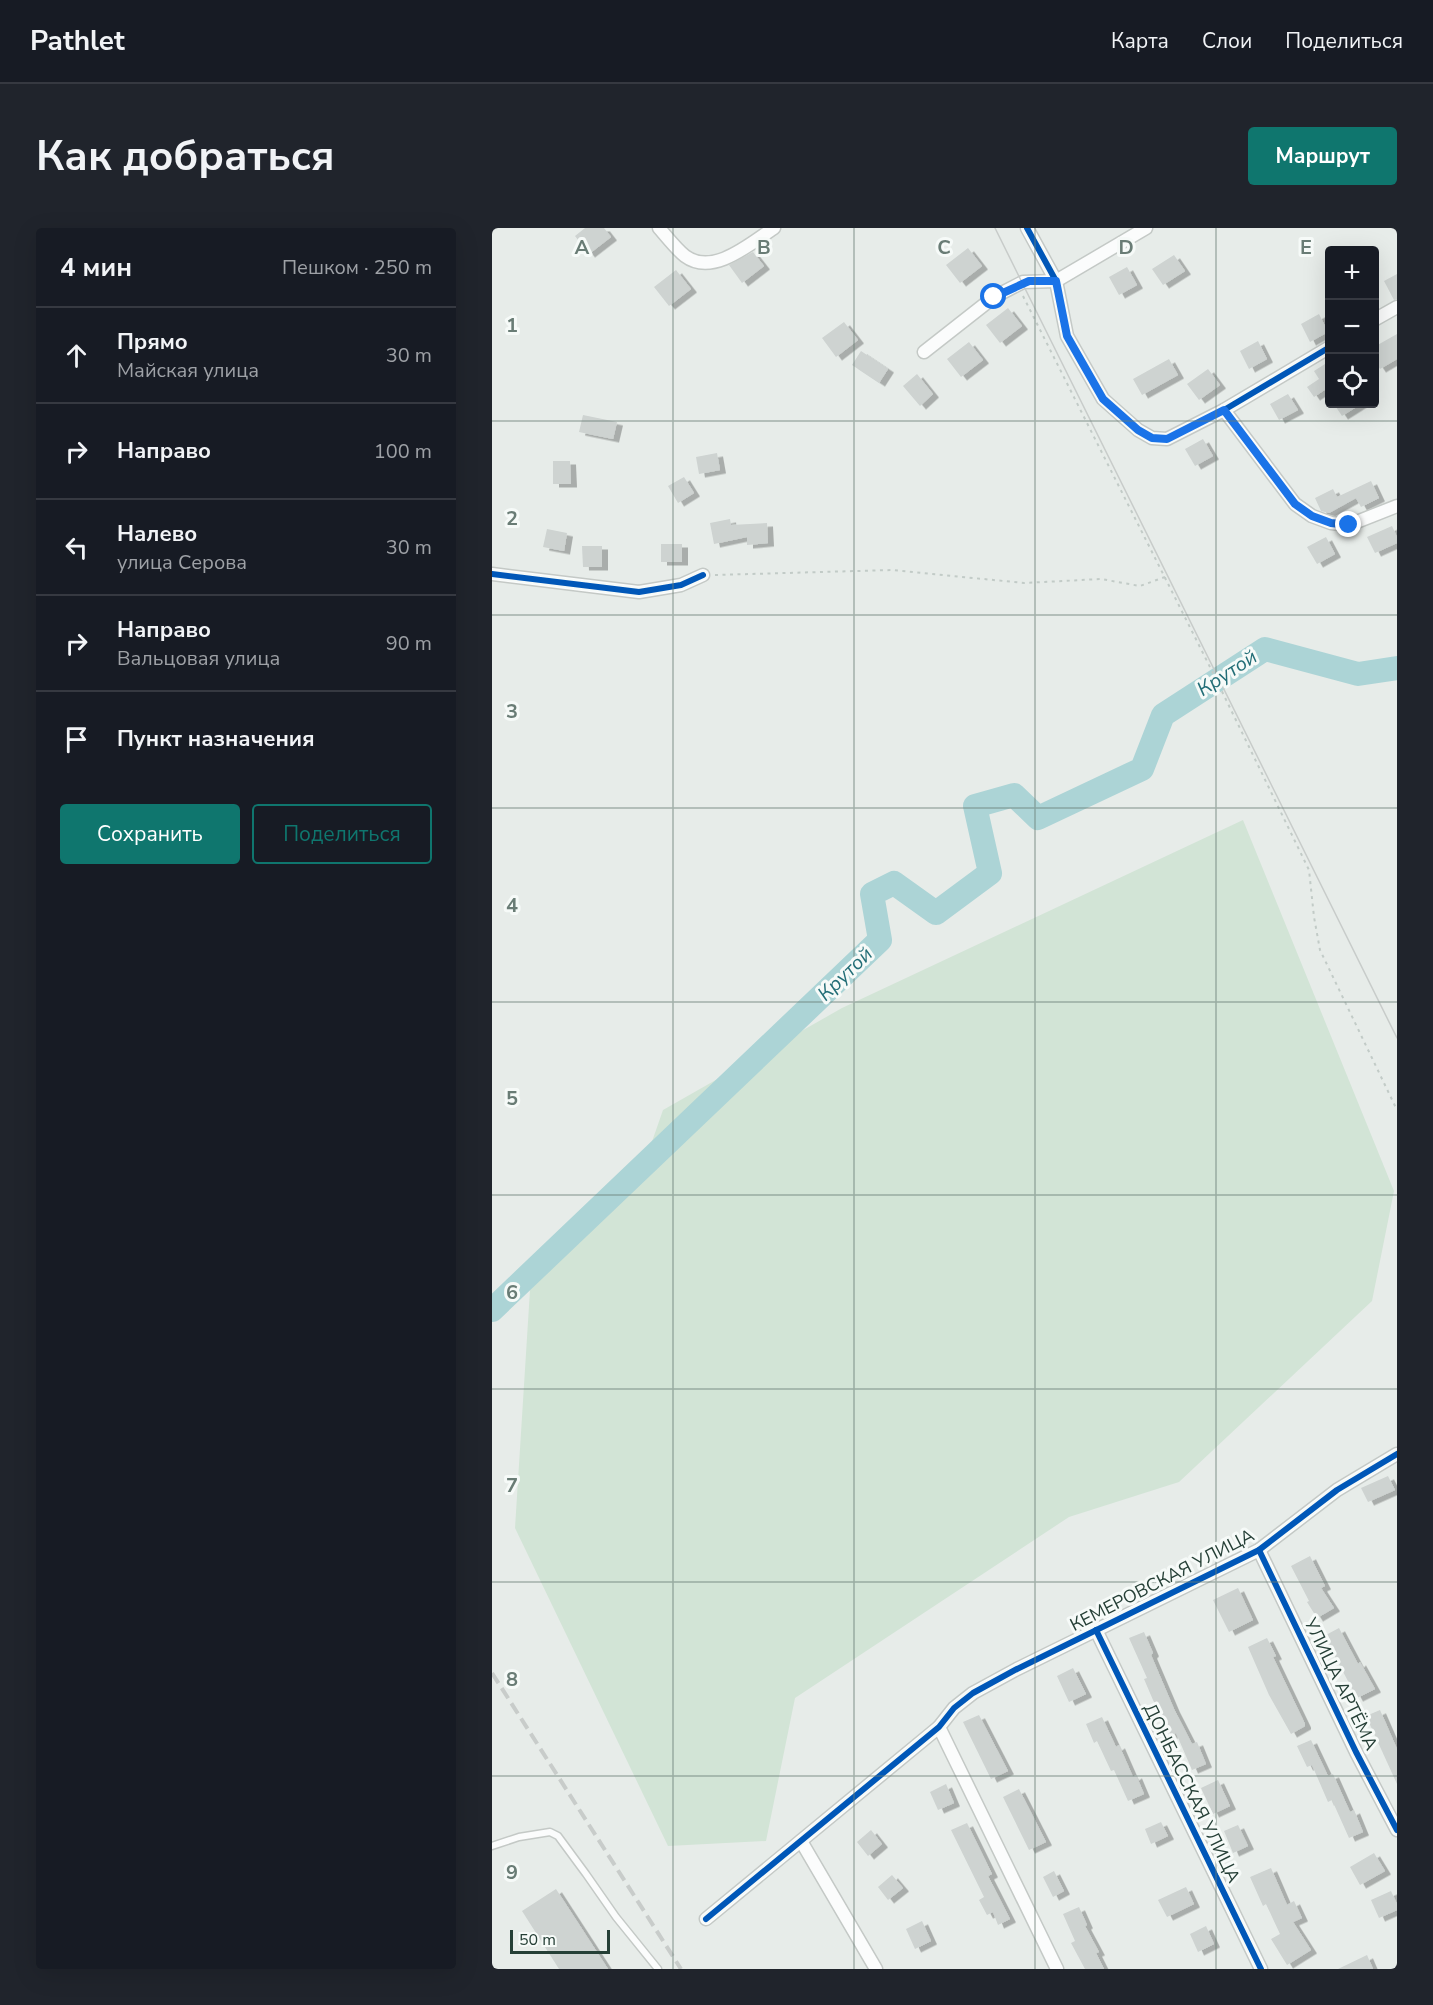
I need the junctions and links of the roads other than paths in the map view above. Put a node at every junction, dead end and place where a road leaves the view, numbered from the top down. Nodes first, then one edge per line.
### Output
1 (659, 228) edge
2 (774, 228) edge
3 (1027, 228) edge
4 (1146, 228) edge
5 (1056, 281) junction
6 (1397, 306) edge
7 (1379, 317) edge
8 (1325, 349) edge
9 (924, 352) dead end
10 (1224, 410) junction
11 (1397, 506) edge
12 (492, 574) edge
13 (703, 575) road end
14 (1397, 1454) edge
15 (1259, 1550) junction
16 (1096, 1630) junction
17 (939, 1727) junction
18 (1397, 1830) edge
19 (801, 1840) junction
20 (492, 1846) edge
21 (706, 1919) dead end
22 (658, 1969) edge
23 (876, 1969) edge
24 (1057, 1969) edge
25 (1261, 1969) edge

1 - 2 street
3 - 5 street
4 - 5 street
5 - 9 street
5 - 10 street
6 - 7 street
8 - 10 street
10 - 11 street
12 - 13 street
14 - 15 street, КЕМЕРОВСКАЯ УЛИЦА
15 - 16 street, КЕМЕРОВСКАЯ УЛИЦА
15 - 18 street, УЛИЦА АРТЁМА
16 - 17 street, КЕМЕРОВСКАЯ УЛИЦА
16 - 25 street, ДОНБАССКАЯ УЛИЦА
17 - 19 street, КЕМЕРОВСКАЯ УЛИЦА
17 - 24 street
19 - 21 street, КЕМЕРОВСКАЯ УЛИЦА
19 - 23 street
20 - 22 lane

